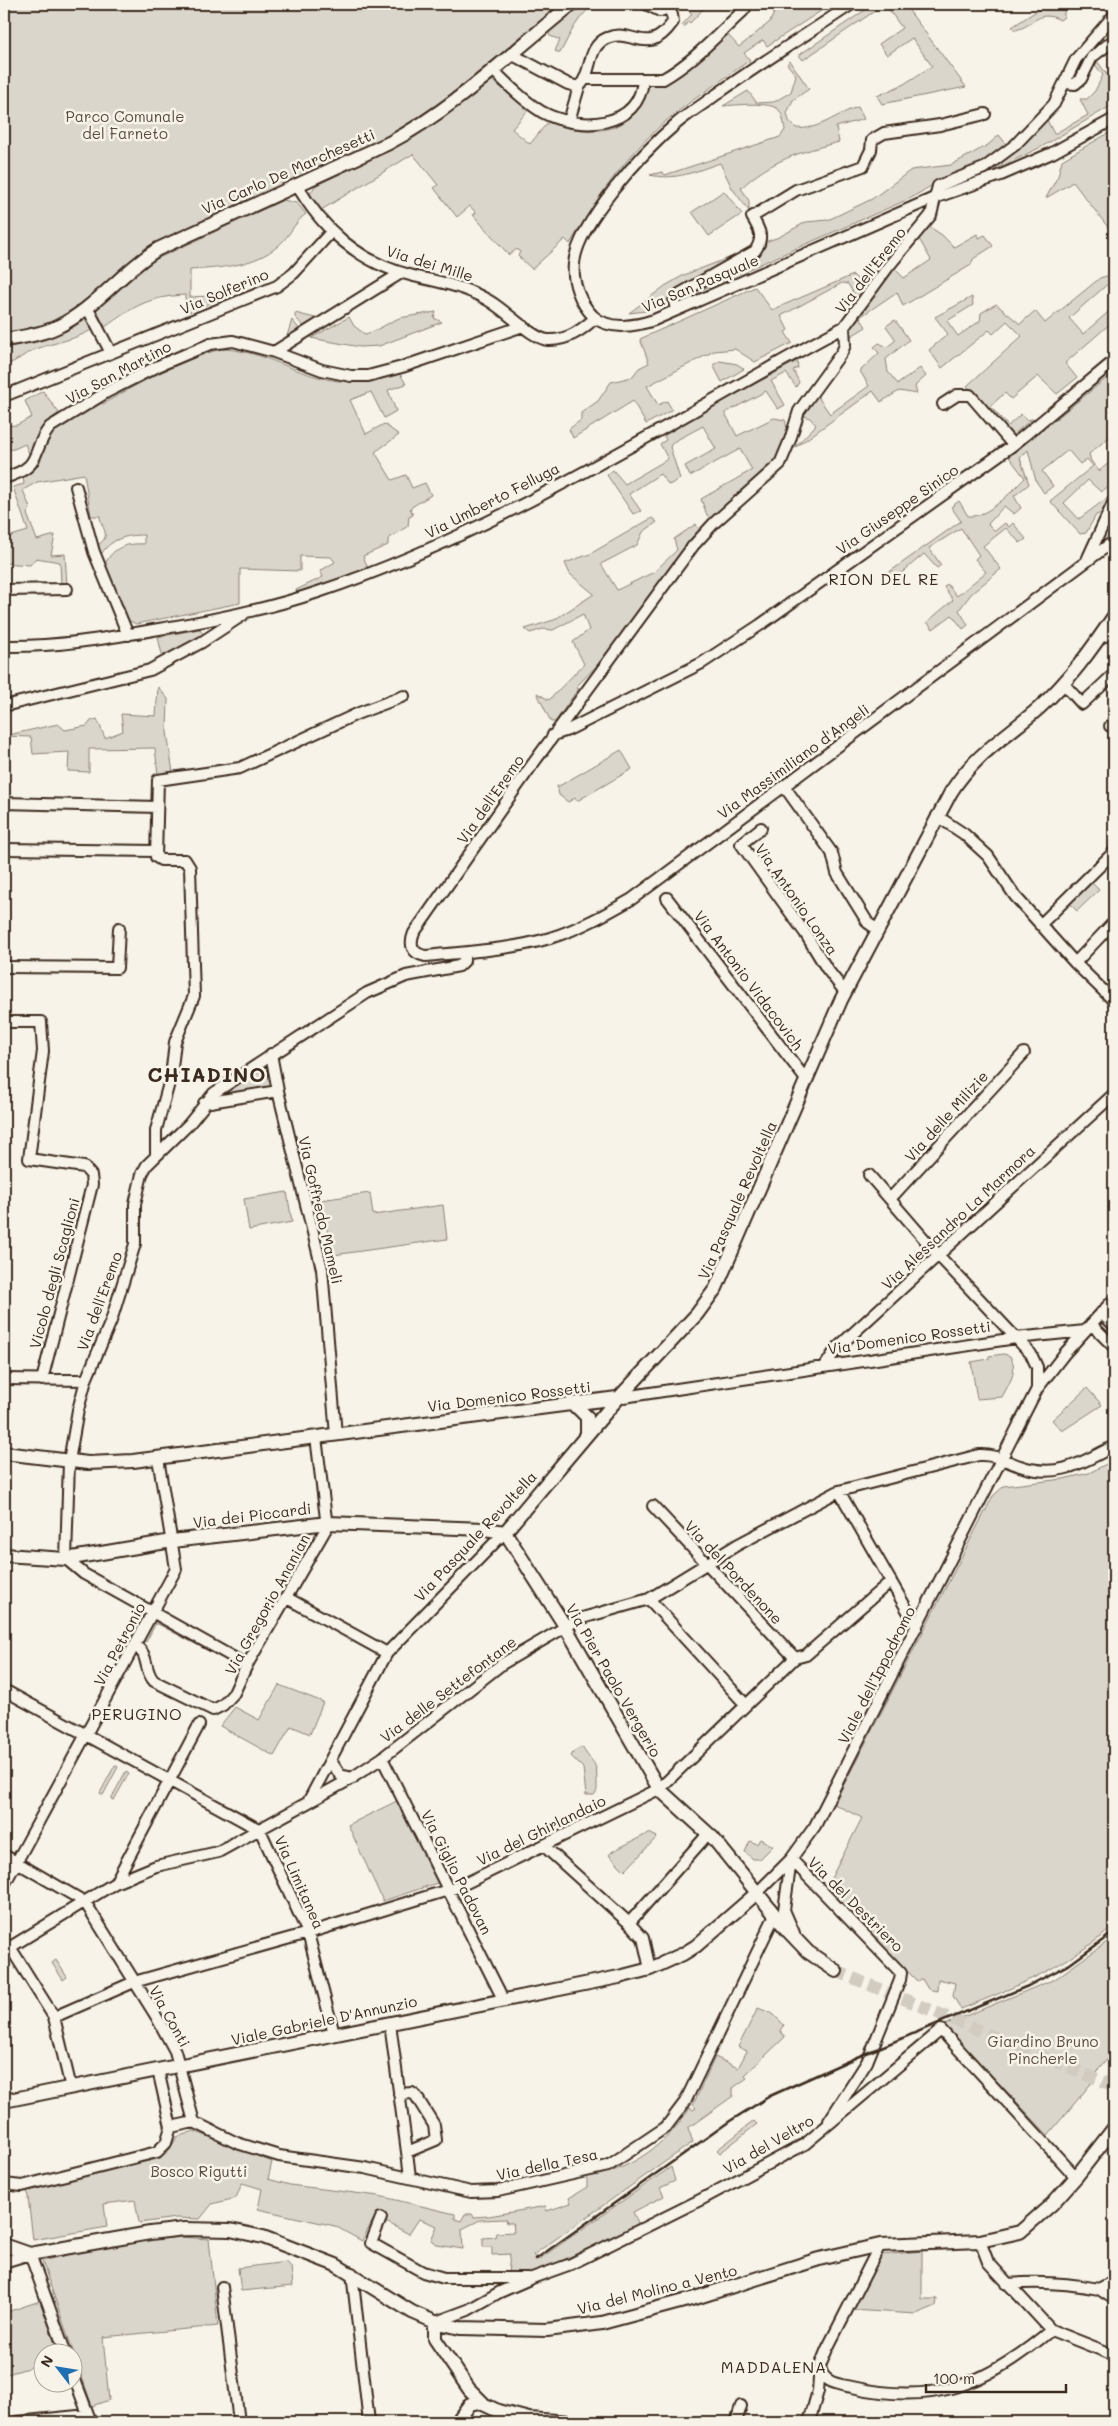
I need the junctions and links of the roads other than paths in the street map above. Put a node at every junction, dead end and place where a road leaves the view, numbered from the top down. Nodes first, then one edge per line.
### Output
1 (572, 4) edge
2 (646, 4) edge
3 (748, 4) edge
4 (852, 4) edge
5 (670, 6) edge
6 (1114, 15) edge
7 (1114, 40) edge
8 (511, 54) junction
9 (492, 70) junction
10 (643, 79) junction
11 (582, 83) junction
12 (1066, 83) junction
13 (985, 114) dead end
14 (1114, 119) edge
15 (569, 121) junction
16 (297, 185) junction
17 (934, 198) junction
18 (331, 232) junction
19 (401, 273) junction
20 (87, 307) junction
21 (676, 310) junction
22 (595, 318) junction
23 (523, 326) junction
24 (844, 328) junction
25 (4, 340) edge
26 (274, 352) junction
27 (111, 353) junction
28 (1114, 361) edge
29 (4, 396) edge
30 (943, 404) dead end
31 (1013, 445) junction
32 (4, 478) edge
33 (76, 486) dead end
34 (1114, 501) edge
35 (1114, 541) edge
36 (1085, 564) junction
37 (67, 589) dead end
38 (4, 590) edge
39 (248, 612) junction
40 (1114, 616) edge
41 (128, 634) junction
42 (1114, 634) edge
43 (1101, 636) junction
44 (4, 646) edge
45 (1114, 674) edge
46 (1064, 684) junction
47 (404, 696) dead end
48 (4, 706) edge
49 (553, 735) junction
50 (784, 786) junction
51 (4, 803) edge
52 (157, 807) junction
53 (937, 816) junction
54 (762, 828) dead end
55 (4, 849) edge
56 (156, 851) junction
57 (1114, 852) edge
58 (667, 898) dead end
59 (1114, 922) edge
60 (1040, 924) junction
61 (119, 928) dead end
62 (878, 930) junction
63 (464, 952) junction
64 (1075, 963) junction
65 (4, 967) edge
66 (845, 992) junction
67 (1113, 996) edge
68 (4, 1022) edge
69 (1024, 1053) dead end
70 (271, 1054) junction
71 (807, 1081) junction
72 (278, 1091) junction
73 (1114, 1094) edge
74 (204, 1103) junction
75 (156, 1155) junction
76 (870, 1175) dead end
77 (890, 1200) junction
78 (939, 1256) junction
79 (1114, 1299) edge
80 (1101, 1313) junction
81 (1114, 1326) edge
82 (1088, 1327) junction
83 (1016, 1338) junction
84 (1114, 1347) edge
85 (825, 1366) junction
86 (4, 1379) edge
87 (42, 1380) junction
88 (86, 1380) junction
89 (1037, 1389) junction
90 (617, 1398) junction
91 (570, 1404) junction
92 (587, 1434) junction
93 (336, 1435) junction
94 (316, 1437) junction
95 (1114, 1446) edge
96 (4, 1453) edge
97 (158, 1458) junction
98 (1002, 1458) junction
99 (69, 1461) junction
100 (839, 1491) junction
101 (653, 1506) dead end
102 (328, 1523) junction
103 (505, 1532) junction
104 (172, 1541) junction
105 (4, 1557) edge
106 (66, 1558) junction
107 (707, 1566) junction
108 (891, 1581) junction
109 (287, 1598) junction
110 (649, 1599) junction
111 (153, 1613) junction
112 (565, 1626) junction
113 (917, 1627) junction
114 (135, 1646) junction
115 (387, 1653) junction
116 (795, 1658) junction
117 (248, 1665) junction
118 (4, 1690) edge
119 (746, 1705) junction
120 (200, 1725) dead end
121 (86, 1735) junction
122 (382, 1758) junction
123 (331, 1761) junction
124 (352, 1778) junction
125 (170, 1780) junction
126 (659, 1788) junction
127 (307, 1803) junction
128 (260, 1830) junction
129 (708, 1834) junction
130 (544, 1846) junction
131 (4, 1855) edge
132 (791, 1860) junction
133 (17, 1862) junction
134 (114, 1883) junction
135 (4, 1885) edge
136 (450, 1891) junction
137 (758, 1892) junction
138 (85, 1902) junction
139 (775, 1915) junction
140 (629, 1923) junction
141 (308, 1933) junction
142 (7, 1949) edge
143 (808, 1952) junction
144 (650, 1969) junction
145 (836, 1971) tunnel mouth
146 (134, 1982) junction
147 (503, 1999) junction
148 (54, 2017) junction
149 (390, 2023) junction
150 (334, 2034) junction
151 (179, 2066) junction
152 (158, 2070) junction
153 (71, 2088) junction
154 (399, 2094) junction
155 (4, 2101) edge
156 (194, 2122) junction
157 (171, 2127) junction
158 (1114, 2128) edge
159 (823, 2130) junction
160 (407, 2152) junction
161 (410, 2177) junction
162 (1076, 2177) junction
163 (4, 2184) edge
164 (381, 2218) dead end
165 (980, 2241) junction
166 (4, 2245) edge
167 (880, 2246) junction
168 (30, 2254) junction
169 (4, 2262) edge
170 (352, 2273) junction
171 (532, 2278) junction
172 (1114, 2280) edge
173 (1007, 2284) junction
174 (222, 2287) dead end
175 (1099, 2290) junction
176 (1114, 2299) edge
177 (435, 2322) junction
178 (1051, 2330) junction
179 (62, 2344) edge
180 (1114, 2355) edge
181 (820, 2366) junction
182 (462, 2379) junction
183 (832, 2383) junction
184 (818, 2391) junction
185 (80, 2394) edge
186 (485, 2404) junction
187 (741, 2406) dead end
188 (463, 2416) edge
189 (90, 2419) edge
190 (529, 2419) junction
191 (17, 2422) edge
192 (238, 2422) edge
193 (368, 2422) edge
194 (491, 2422) edge
195 (498, 2422) edge
196 (569, 2422) edge
197 (736, 2422) edge
198 (809, 2422) edge

1 - 8 main road, Via Carlo De Marchesetti
2 - 5 street
3 - 10 street
4 - 22 street
5 - 11 street
6 - 12 street, Via dell'Eremo
7 - 12 street
8 - 9 main road, Via Carlo De Marchesetti
8 - 11 street
9 - 15 street
9 - 16 main road, Via Carlo De Marchesetti
10 - 11 street
10 - 15 street
11 - 15 street
12 - 17 street, Via dell'Eremo
13 - 21 street
14 - 17 street, Via San Pasquale
16 - 18 street, Via dei Mille
16 - 20 main road, Via Carlo De Marchesetti
17 - 21 street, Via San Pasquale
17 - 24 street, Via dell'Eremo
18 - 19 street, Via dei Mille
18 - 27 street, Via Solferino
19 - 23 street, Via dei Mille
19 - 26 street
20 - 25 main road, Via Carlo De Marchesetti
20 - 27 street
21 - 22 street, Via San Pasquale
22 - 23 street, Via dei Mille
23 - 26 street, Via San Martino
24 - 39 street, Via Umberto Felluga
24 - 49 street, Via dell'Eremo
26 - 32 street, Via San Martino
27 - 29 street, Via Solferino
28 - 31 street, Via Giuseppe Sinico
30 - 31 street
31 - 49 street, Via Giuseppe Sinico
33 - 41 street
34 - 36 street
35 - 36 street, Via Massimiliano d'Angeli
36 - 50 street, Via Massimiliano d'Angeli
37 - 38 street
39 - 41 street, Via Umberto Felluga
39 - 48 street
40 - 43 main road, Via Pasquale Revoltella
41 - 44 street, Via Umberto Felluga
42 - 43 street
43 - 46 main road, Via Pasquale Revoltella
45 - 46 street
46 - 53 main road, Via Pasquale Revoltella
47 - 52 street
49 - 63 street, Via dell'Eremo
50 - 62 street
50 - 63 street, Via Massimiliano d'Angeli
51 - 52 street
52 - 56 street
53 - 60 street
53 - 62 main road, Via Pasquale Revoltella
54 - 66 street, Via Antonio Lonza
55 - 56 street
56 - 75 street
57 - 60 street
58 - 71 street, Via Antonio Vidacovich
59 - 64 street
60 - 64 street
61 - 65 street
62 - 66 main road, Via Pasquale Revoltella
63 - 70 street, Via dell'Eremo
64 - 67 street
66 - 71 main road, Via Pasquale Revoltella
68 - 87 street, Vicolo degli Scaglioni
69 - 77 street, Via delle Milizie
70 - 72 street, Via Goffredo Mameli
70 - 74 street, Via dell'Eremo
71 - 90 main road, Via Pasquale Revoltella
72 - 74 street
72 - 93 street, Via Goffredo Mameli
73 - 78 street, Via Alessandro La Marmora
74 - 75 street, Via dell'Eremo
75 - 88 street, Via dell'Eremo
76 - 77 street
77 - 78 street
78 - 83 street
78 - 85 street, Via Alessandro La Marmora
79 - 80 street, Viale dell'Ippodromo
80 - 81 street
80 - 82 street, Viale dell'Ippodromo
82 - 83 street, Via Domenico Rossetti
82 - 84 street
82 - 89 street, Viale dell'Ippodromo
83 - 85 street, Via Domenico Rossetti
83 - 89 street
85 - 90 street, Via Domenico Rossetti
86 - 87 street
87 - 88 street
88 - 99 street, Via dell'Eremo
89 - 98 street, Viale dell'Ippodromo
90 - 91 main road, Via Domenico Rossetti
90 - 92 main road, Via Pasquale Revoltella
91 - 92 main road
91 - 93 main road, Via Domenico Rossetti
92 - 103 main road, Via Pasquale Revoltella
93 - 94 main road, Via Domenico Rossetti
94 - 97 main road, Via Domenico Rossetti
94 - 102 street, Via Gregorio Ananian
95 - 98 street, Via delle Settefontane
96 - 99 main road, Via Domenico Rossetti
97 - 99 main road, Via Domenico Rossetti
97 - 104 street, Via Petronio
98 - 100 street, Via delle Settefontane
98 - 113 street, Viale dell'Ippodromo
99 - 106 street, Via dell'Eremo
100 - 107 street, Via delle Settefontane
100 - 108 street
101 - 107 street, Via del Pordenone
102 - 103 main road, Via dei Piccardi
102 - 104 main road, Via dei Piccardi
102 - 109 street, Via Gregorio Ananian
103 - 112 main road, Via Pier Paolo Vergerio
103 - 115 street, Via Pasquale Revoltella
104 - 106 main road, Via dei Piccardi
104 - 111 street, Via Petronio
105 - 106 main road, Via dei Piccardi
106 - 111 street
107 - 110 street, Via delle Settefontane
107 - 116 street, Via del Pordenone
108 - 113 street
108 - 116 street, Via del Ghirlandaio
109 - 115 street
109 - 117 street, Via Gregorio Ananian
110 - 112 street, Via delle Settefontane
110 - 119 street
111 - 114 street, Via Petronio
111 - 117 street
112 - 122 street, Via delle Settefontane
112 - 126 main road, Via Pier Paolo Vergerio
113 - 132 street, Viale dell'Ippodromo
114 - 117 street, Via Gregorio Ananian
114 - 121 street, Via Petronio
115 - 123 street, Via Pasquale Revoltella
116 - 119 street, Via del Ghirlandaio
118 - 121 street
119 - 126 street, Via del Ghirlandaio
120 - 125 street
121 - 125 street
121 - 133 street, Via Petronio
122 - 124 street, Via delle Settefontane
122 - 136 street, Via Giglio Padovan
123 - 124 street
123 - 127 street, Via Pasquale Revoltella
124 - 127 street, Via delle Settefontane
125 - 128 street
125 - 134 street
126 - 129 main road, Via Pier Paolo Vergerio
126 - 130 street, Via del Ghirlandaio
127 - 128 street, Via delle Settefontane
128 - 134 street, Via delle Settefontane
128 - 141 street, Via Limitanea
129 - 137 main road, Via Pier Paolo Vergerio
129 - 140 street
130 - 136 street, Via del Ghirlandaio
130 - 140 street
131 - 133 street
132 - 137 street, Viale dell'Ippodromo
132 - 143 street
132 - 159 street, Via del Destriero
133 - 135 street, Via Petronio
133 - 138 street
134 - 138 street, Via delle Settefontane
136 - 141 street, Via del Ghirlandaio
136 - 147 street, Via Giglio Padovan
137 - 139 main road, Via Pier Paolo Vergerio
137 - 144 main road, Viale Gabriele D'Annunzio
138 - 142 street, Via delle Settefontane
138 - 146 street, Via Conti
139 - 143 main road, Via Pier Paolo Vergerio
139 - 161 street, Via della Tesa
140 - 144 street
141 - 146 street, Via del Ghirlandaio
141 - 150 street, Via Limitanea
142 - 148 street
143 - 145 main road, Via Pier Paolo Vergerio
144 - 147 main road, Viale Gabriele D'Annunzio
146 - 148 street, Via del Ghirlandaio
146 - 151 street, Via Conti
147 - 149 main road, Viale Gabriele D'Annunzio
148 - 153 street
149 - 150 main road, Viale Gabriele D'Annunzio
149 - 154 street
150 - 151 main road, Viale Gabriele D'Annunzio
151 - 152 main road, Viale Gabriele D'Annunzio
151 - 156 street, Via Conti
152 - 153 main road, Viale Gabriele D'Annunzio
152 - 157 street
153 - 155 main road, Viale Gabriele D'Annunzio
154 - 160 street
154 - 160 street
156 - 157 street
156 - 161 street, Via della Tesa
157 - 163 street
158 - 162 main road, Via del Molino a Vento
159 - 162 street, Via del Veltro
159 - 171 street, Via del Veltro
160 - 161 street
162 - 165 main road, Via del Molino a Vento
164 - 171 street
165 - 167 main road, Via del Molino a Vento
165 - 173 street
166 - 168 main road, Via del Molino a Vento
167 - 177 main road, Via del Molino a Vento
167 - 181 street
168 - 169 street
168 - 170 main road, Via del Molino a Vento
168 - 179 street
170 - 177 main road, Via del Molino a Vento
170 - 193 street
171 - 177 street, Via del Veltro
172 - 175 street
173 - 175 street
173 - 178 street
174 - 192 street
175 - 176 street
177 - 182 main road
178 - 180 street
178 - 183 street
181 - 183 street
181 - 184 street
182 - 186 main road
182 - 188 main road
183 - 184 street
184 - 198 street
185 - 189 street
186 - 188 main road
186 - 190 main road
186 - 194 main road
187 - 197 street
189 - 191 street
190 - 195 main road
190 - 196 main road

